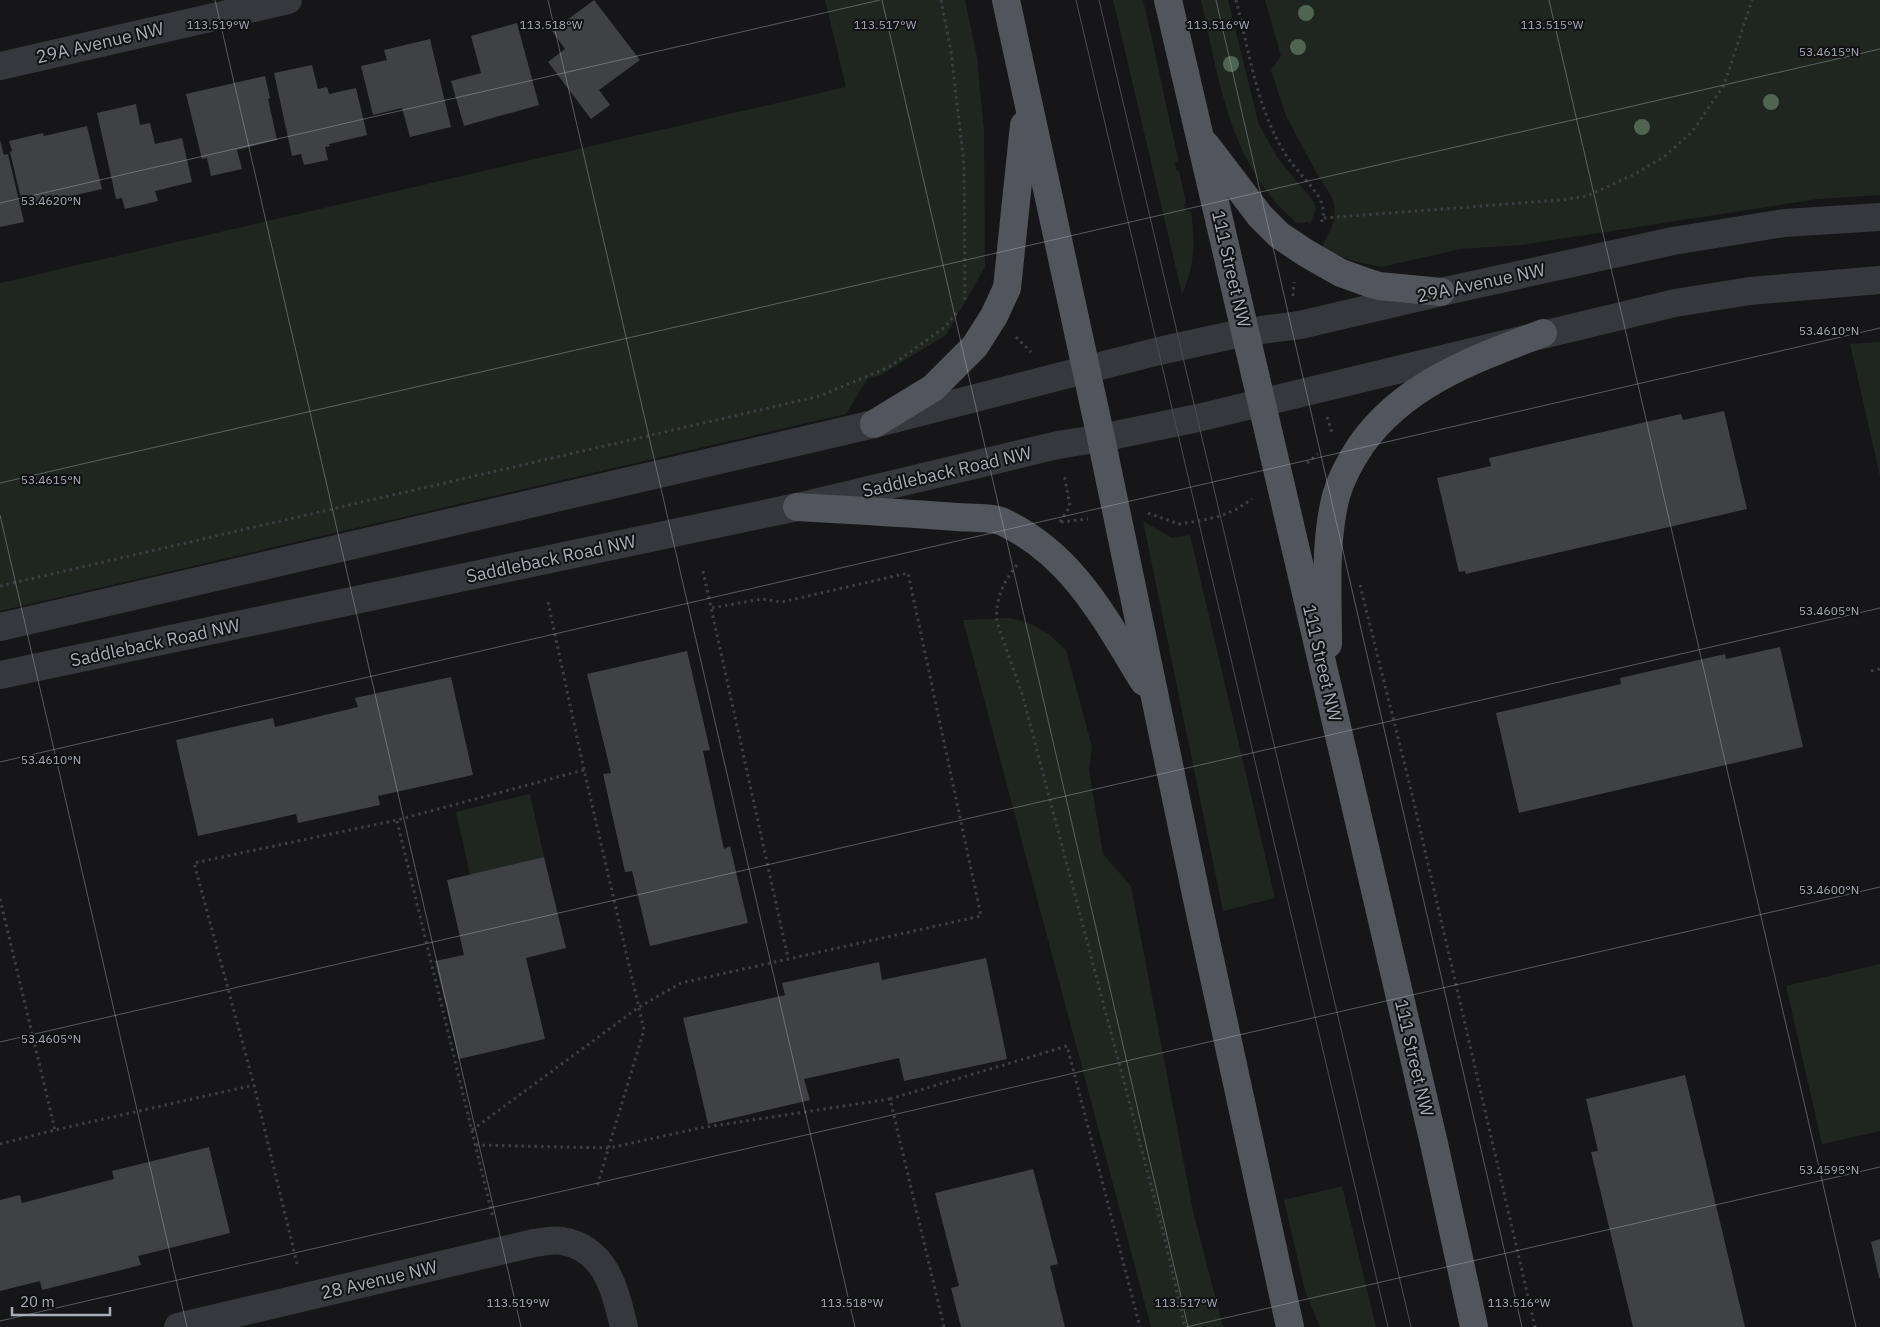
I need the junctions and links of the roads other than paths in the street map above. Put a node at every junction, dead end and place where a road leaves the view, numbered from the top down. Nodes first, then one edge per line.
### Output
1 (288, 0) edge
2 (1006, 0) edge
3 (1168, 0) edge
4 (0, 66) edge
5 (1027, 101) junction
6 (1200, 135) junction
7 (1880, 217) edge
8 (1880, 280) edge
9 (1441, 292) junction
10 (1246, 332) junction
11 (1543, 333) junction
12 (1086, 370) junction
13 (1262, 402) junction
14 (874, 424) junction
15 (1101, 438) junction
16 (797, 507) junction
17 (0, 627) edge
18 (0, 675) edge
19 (1328, 688) junction
20 (1154, 698) junction
21 (178, 1327) edge
22 (624, 1327) edge
23 (1290, 1327) edge
24 (1474, 1327) edge

1 - 4 street, 29A Avenue NW
2 - 5 main road
3 - 6 main road, 111 Street NW
5 - 12 main road
5 - 14 main road
6 - 9 main road
6 - 10 main road, 111 Street NW
7 - 9 street, 29A Avenue NW
8 - 11 street
9 - 10 street, 29A Avenue NW
10 - 12 street, 29A Avenue NW
10 - 13 main road, 111 Street NW
11 - 13 street
11 - 19 main road
12 - 14 street
12 - 15 main road
13 - 15 street
13 - 19 main road, 111 Street NW
14 - 17 street
15 - 16 street, Saddleback Road NW
15 - 20 main road
16 - 18 street, Saddleback Road NW
16 - 20 main road
19 - 24 main road, 111 Street NW
20 - 23 main road
21 - 22 street, 28 Avenue NW

